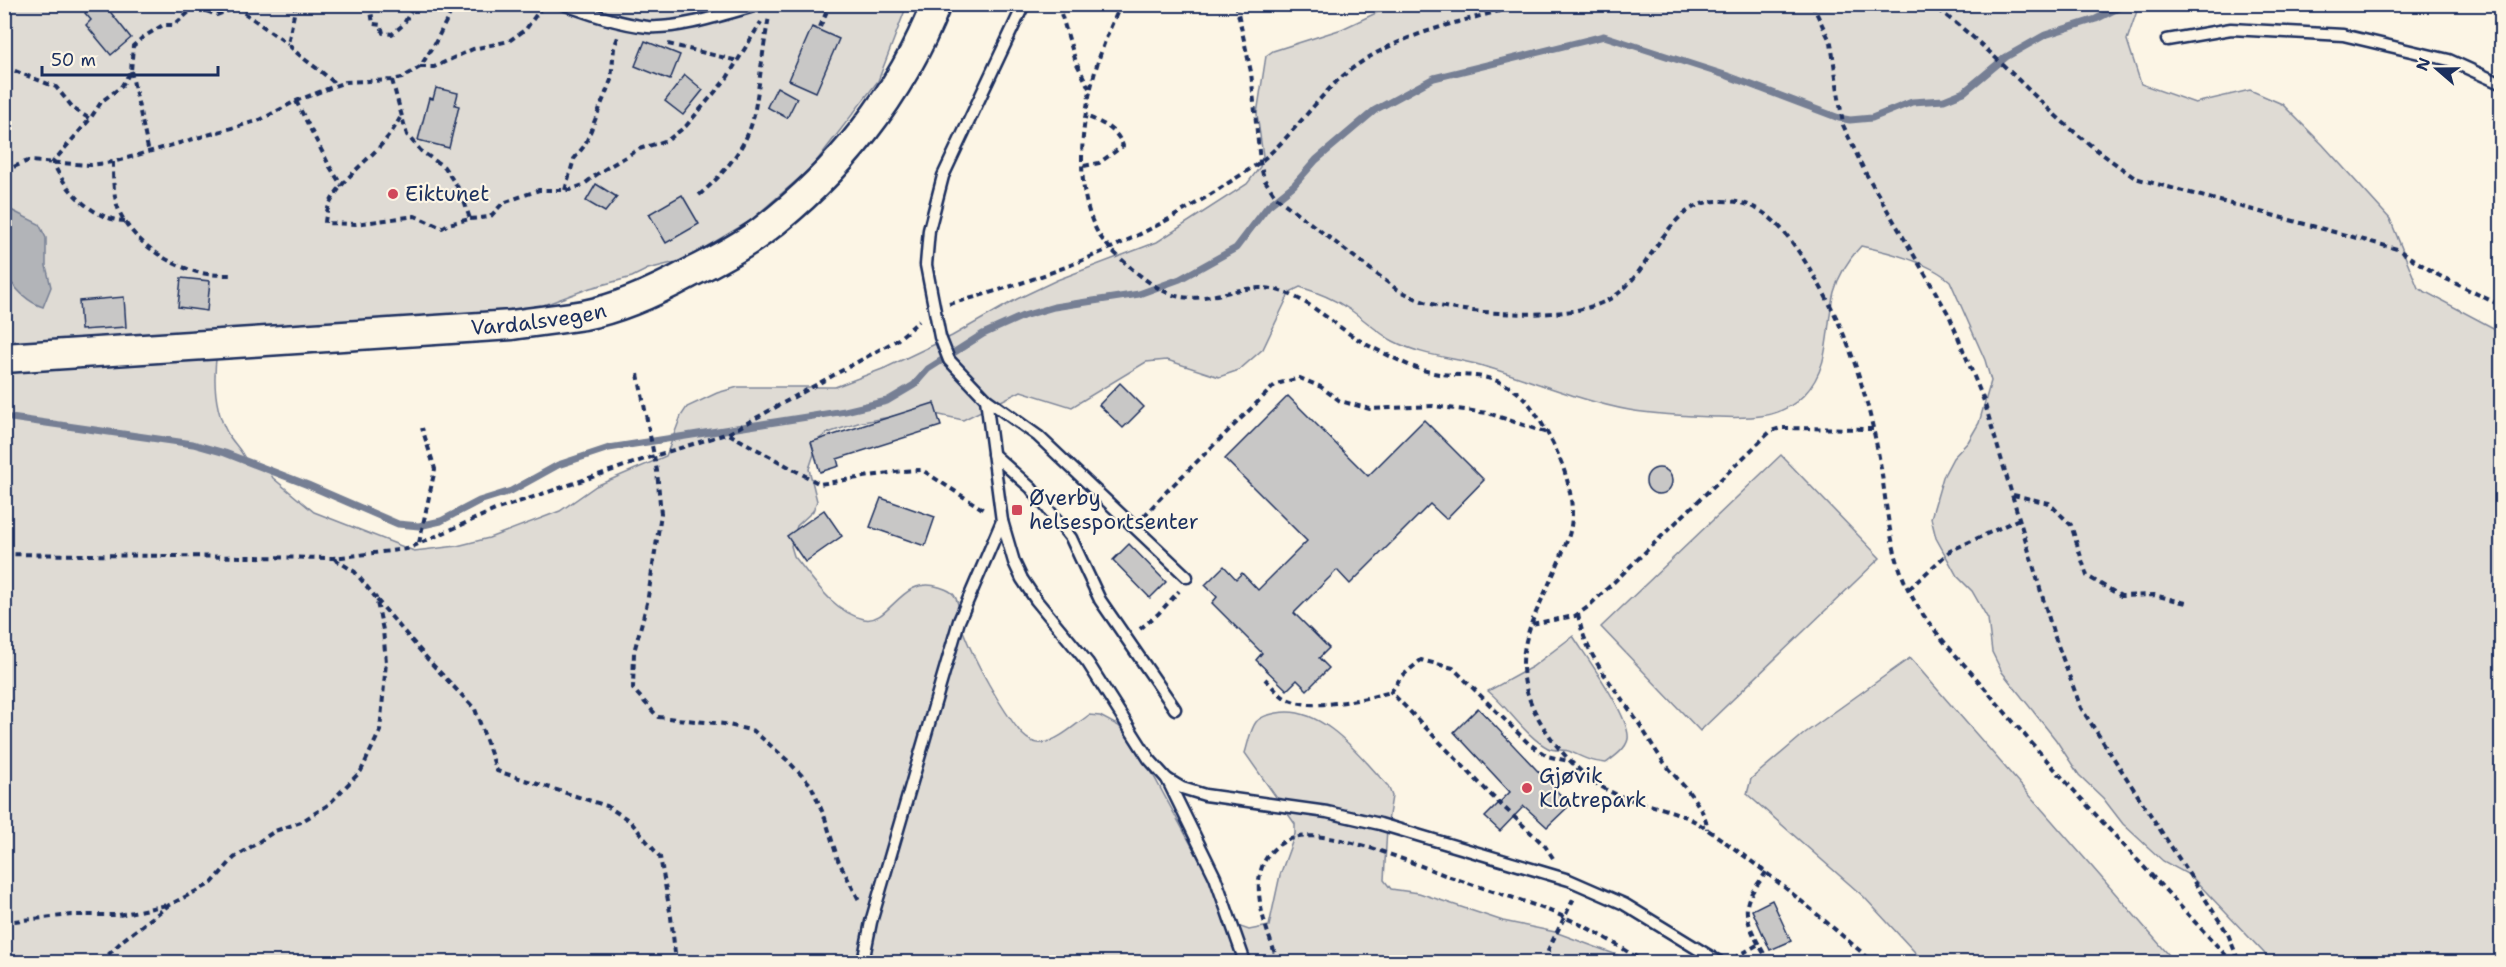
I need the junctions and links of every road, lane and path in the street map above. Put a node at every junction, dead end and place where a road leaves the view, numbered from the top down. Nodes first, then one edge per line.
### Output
1 (187, 4) edge
2 (296, 4) edge
3 (370, 4) edge
4 (415, 4) edge
5 (454, 4) edge
6 (544, 4) edge
7 (563, 4) edge
8 (760, 4) edge
9 (830, 4) edge
10 (936, 4) edge
11 (1024, 4) edge
12 (1058, 4) edge
13 (1122, 4) edge
14 (1236, 4) edge
15 (1525, 4) edge
16 (1812, 4) edge
17 (1929, 4) edge
18 (239, 5) edge
19 (195, 7) junction
20 (626, 23) junction
21 (820, 27) dead end
22 (2168, 40) dead end
23 (660, 41) dead end
24 (288, 44) junction
25 (738, 61) junction
26 (420, 66) junction
27 (5, 67) edge
28 (131, 70) junction
29 (392, 80) junction
30 (2502, 84) edge
31 (336, 85) junction
32 (1090, 89) junction
33 (296, 101) junction
34 (1086, 116) junction
35 (400, 118) junction
36 (90, 119) junction
37 (149, 153) junction
38 (53, 162) junction
39 (113, 162) junction
40 (1260, 162) junction
41 (1084, 166) junction
42 (4, 171) edge
43 (342, 186) junction
44 (565, 190) junction
45 (699, 195) dead end
46 (470, 219) junction
47 (124, 221) junction
48 (1111, 248) junction
49 (231, 275) dead end
50 (2502, 306) edge
51 (934, 308) junction
52 (4, 358) edge
53 (638, 374) dead end
54 (986, 399) junction
55 (422, 428) dead end
56 (1873, 429) junction
57 (729, 433) junction
58 (1548, 434) junction
59 (993, 453) junction
60 (654, 456) junction
61 (2012, 495) junction
62 (2019, 519) junction
63 (1002, 522) junction
64 (1134, 527) junction
65 (419, 544) junction
66 (4, 554) edge
67 (333, 558) junction
68 (1187, 577) joint
69 (1909, 589) junction
70 (376, 598) junction
71 (2186, 603) dead end
72 (1578, 614) junction
73 (1531, 624) junction
74 (1127, 639) junction
75 (1265, 679) dead end
76 (1391, 692) junction
77 (1175, 709) dead end
78 (1569, 761) junction
79 (1167, 779) junction
80 (1707, 830) junction
81 (1766, 872) junction
82 (1569, 880) junction
83 (1580, 885) junction
84 (169, 905) junction
85 (1563, 917) junction
86 (4, 922) edge
87 (871, 922) junction
88 (1759, 944) junction
89 (101, 963) edge
90 (676, 963) edge
91 (863, 963) edge
92 (1245, 963) edge
93 (1278, 963) edge
94 (1545, 963) edge
95 (1644, 963) edge
96 (1719, 963) edge
97 (1734, 963) edge
98 (1769, 963) edge
99 (1873, 963) edge
100 (2232, 963) edge
101 (2239, 963) edge

1 - 19 path
2 - 24 path
3 - 4 path
5 - 26 path
6 - 26 path
7 - 20 lane
8 - 20 lane
9 - 21 path
10 - 52 main road, Vardalsvegen
11 - 51 lane
12 - 32 path
13 - 32 path
14 - 40 path
15 - 40 path
16 - 61 path
17 - 50 path
18 - 19 path
18 - 24 path
19 - 28 path
20 - 44 path
22 - 30 lane
23 - 25 path
24 - 31 path
25 - 44 path
25 - 45 path
26 - 29 path
27 - 36 path
28 - 36 path
28 - 37 path
29 - 31 path
29 - 35 path
31 - 33 path
32 - 34 path
33 - 37 path
33 - 43 path
34 - 41 path
34 - 41 path
35 - 43 path
35 - 46 path
36 - 38 path
37 - 39 path
38 - 39 path
38 - 42 path
38 - 47 path
39 - 47 path
40 - 48 path
40 - 56 path
41 - 48 path
43 - 46 path
44 - 46 path
47 - 49 path
48 - 51 path
48 - 58 path
51 - 54 lane
51 - 57 path
53 - 60 path
54 - 59 lane
54 - 64 lane
55 - 65 path
56 - 69 path
56 - 72 path
57 - 60 path
57 - 63 path
58 - 64 path
58 - 73 path
59 - 63 lane
59 - 74 lane
60 - 65 path
60 - 87 path
61 - 62 path
61 - 71 path
62 - 69 path
62 - 101 path
63 - 79 lane
63 - 87 lane
64 - 68 lane
65 - 67 path
66 - 67 path
67 - 70 path
68 - 74 path
69 - 100 path
70 - 84 path
70 - 90 path
72 - 73 path
72 - 80 path
73 - 78 path
74 - 77 lane
75 - 76 path
76 - 78 path
76 - 82 path
78 - 80 path
79 - 82 lane
79 - 92 lane
80 - 81 path
81 - 88 path
81 - 99 path
82 - 83 lane
83 - 85 path
83 - 96 lane
84 - 86 path
84 - 89 path
85 - 93 path
85 - 94 path
85 - 95 path
87 - 91 lane
88 - 97 path
88 - 98 path

